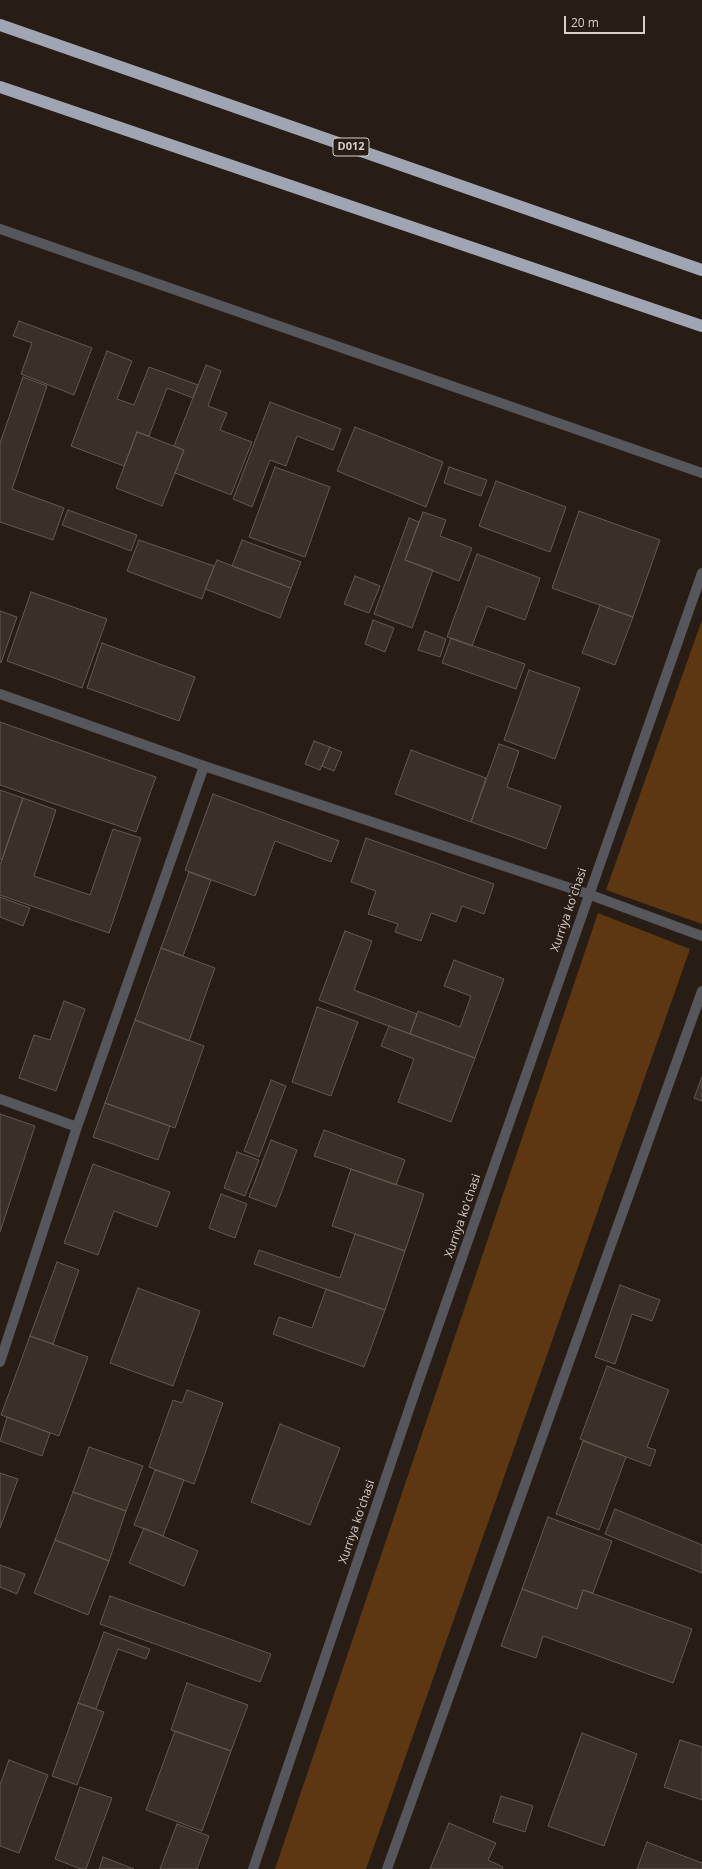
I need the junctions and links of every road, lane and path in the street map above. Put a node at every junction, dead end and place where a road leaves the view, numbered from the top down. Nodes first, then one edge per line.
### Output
1 (0, 25) edge
2 (0, 87) edge
3 (0, 229) edge
4 (702, 270) edge
5 (702, 326) edge
6 (702, 473) edge
7 (702, 573) edge
8 (0, 694) edge
9 (204, 766) junction
10 (588, 894) junction
11 (702, 936) edge
12 (702, 991) edge
13 (0, 1099) edge
14 (77, 1127) junction
15 (0, 1362) edge
16 (253, 1869) edge
17 (387, 1869) edge

1 - 4 highway, D012
2 - 5 highway
3 - 6 street
7 - 10 street, Xurriya ko'chasi
8 - 9 street
9 - 10 street
9 - 14 street
10 - 11 street
10 - 16 street, Xurriya ko'chasi
12 - 17 street
13 - 14 street
14 - 15 street

